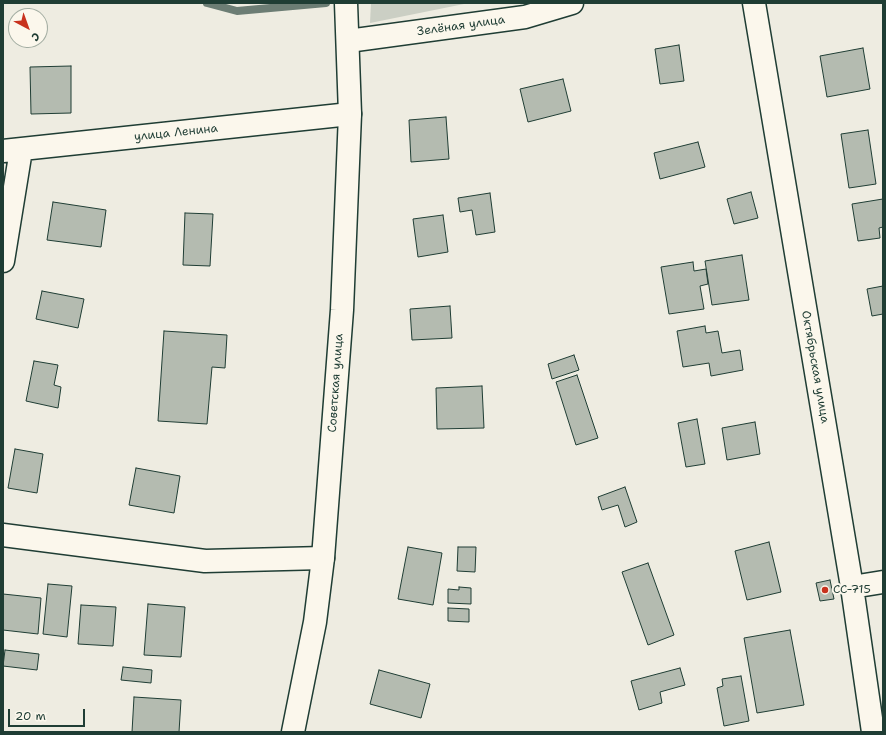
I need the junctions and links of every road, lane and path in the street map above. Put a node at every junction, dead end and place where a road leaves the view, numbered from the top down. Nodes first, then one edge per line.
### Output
1 (346, 3) edge
2 (572, 3) edge
3 (754, 3) edge
4 (347, 36) junction
5 (350, 114) junction
6 (12, 151) edge
7 (3, 260) edge
8 (3, 534) edge
9 (323, 558) junction
10 (883, 582) edge
11 (852, 587) junction
12 (293, 732) edge
13 (873, 732) edge

1 - 4 street, Советская улица
2 - 4 street, Зелёная улица
3 - 11 street, Октябрьская улица
4 - 5 street, Советская улица
5 - 6 street, улица Ленина
5 - 9 street, Советская улица
6 - 7 street
8 - 9 street
9 - 12 street, Советская улица
10 - 11 street
11 - 13 street, Октябрьская улица

